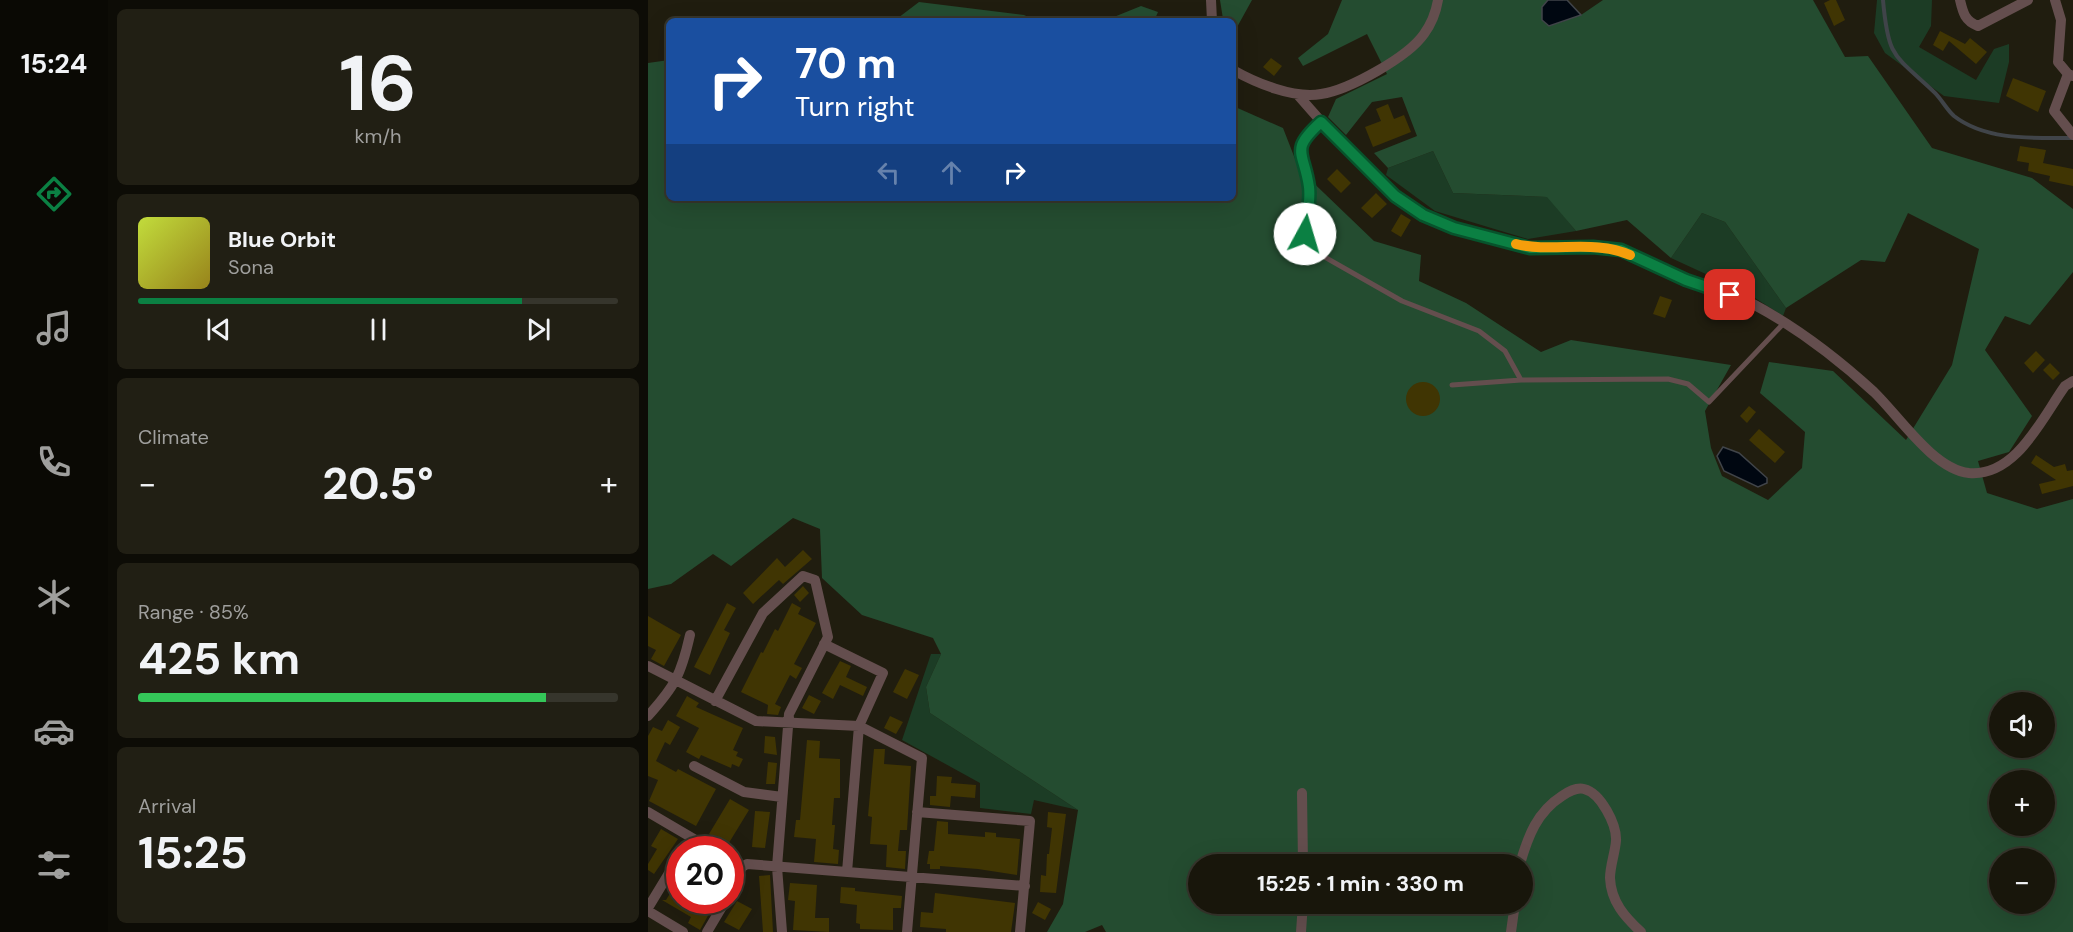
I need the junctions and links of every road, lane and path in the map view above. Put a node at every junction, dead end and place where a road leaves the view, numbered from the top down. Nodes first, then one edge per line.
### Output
1 (1211, 0) edge
2 (1438, 0) edge
3 (1960, 0) edge
4 (2028, 0) edge
5 (2055, 0) edge
6 (1212, 18) edge
7 (1236, 71) edge
8 (2070, 75) edge
9 (1297, 94) junction
10 (1321, 122) junction
11 (2072, 134) edge
12 (1784, 323) junction
13 (1521, 380) junction
14 (2073, 381) edge
15 (1452, 384) dead end
16 (690, 635) dead end
17 (824, 644) junction
18 (648, 666) edge
19 (676, 682) junction
20 (715, 701) junction
21 (648, 716) edge
22 (788, 722) junction
23 (859, 726) junction
24 (694, 766) dead end
25 (1302, 793) dead end
26 (782, 796) junction
27 (648, 812) edge
28 (917, 812) junction
29 (688, 836) edge
30 (1303, 854) edge
31 (1523, 854) edge
32 (744, 866) edge
33 (777, 867) junction
34 (847, 872) junction
35 (912, 877) junction
36 (666, 879) edge
37 (1025, 886) junction
38 (648, 910) edge
39 (718, 914) edge
40 (1302, 914) edge
41 (1513, 914) edge
42 (683, 932) edge
43 (707, 932) edge
44 (782, 932) edge
45 (907, 932) edge
46 (1020, 932) edge
47 (1301, 932) edge
48 (1511, 932) edge
49 (1641, 932) edge

1 - 6 street
2 - 9 street
3 - 4 street
5 - 8 street
7 - 9 street
8 - 11 street
9 - 10 street
10 - 12 street
10 - 13 lane
12 - 13 lane
12 - 14 street
13 - 15 lane
16 - 19 street
17 - 20 street
17 - 22 street
17 - 23 street
18 - 19 street
19 - 20 street
19 - 21 street
20 - 22 street
22 - 23 street
22 - 26 street
23 - 28 street
23 - 34 street
24 - 26 street
25 - 30 street
26 - 33 street
27 - 29 street
28 - 35 street
28 - 37 street
31 - 49 street
32 - 33 street
33 - 34 street
33 - 44 street
34 - 35 street
35 - 37 street
35 - 45 street
36 - 38 street
37 - 46 street
38 - 42 street
39 - 43 street
40 - 47 street
41 - 48 street

